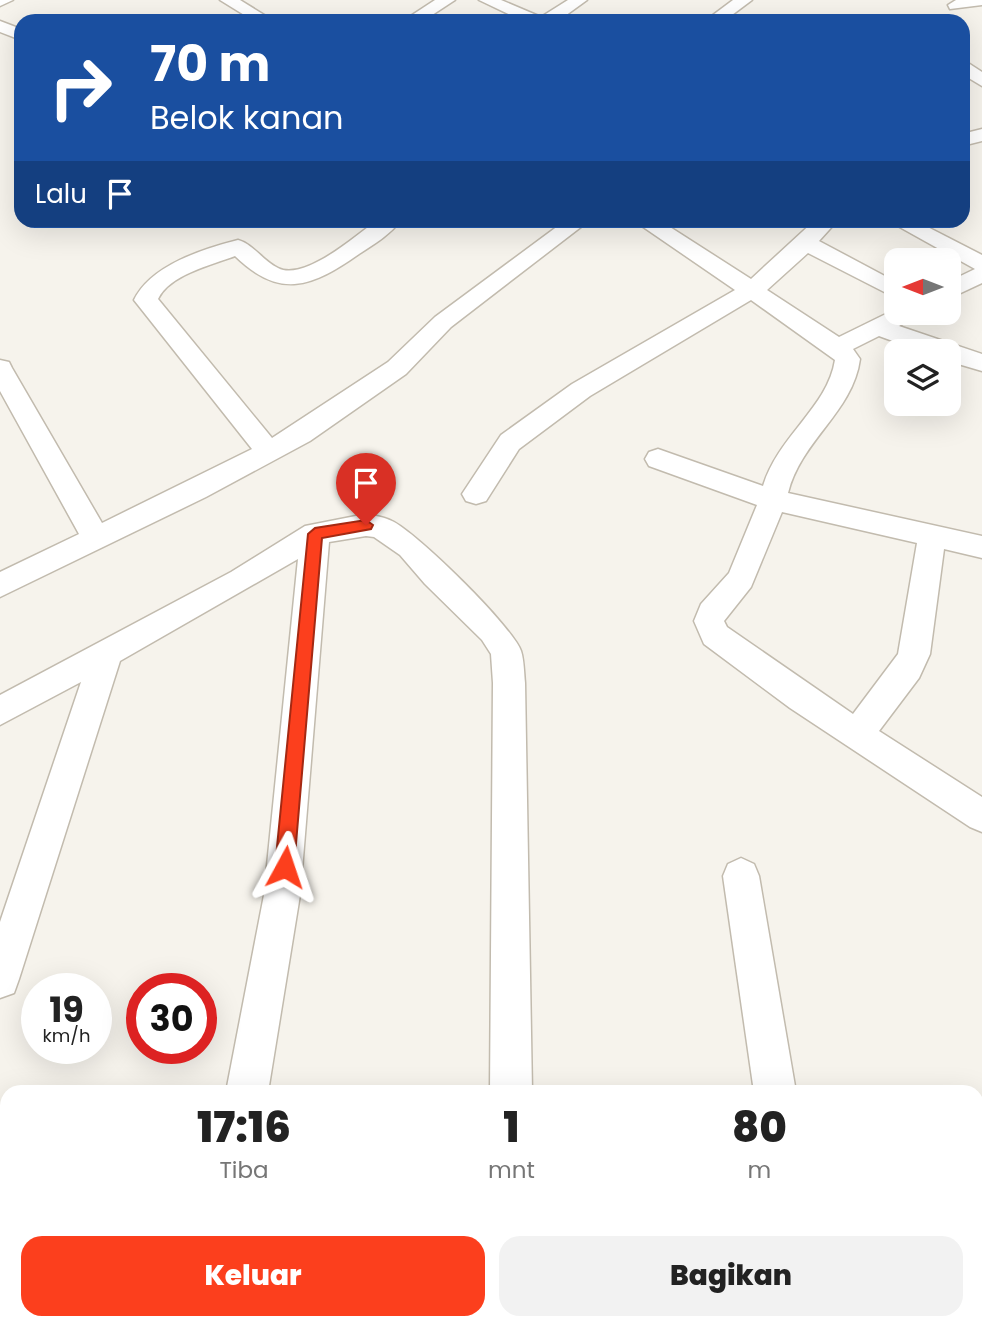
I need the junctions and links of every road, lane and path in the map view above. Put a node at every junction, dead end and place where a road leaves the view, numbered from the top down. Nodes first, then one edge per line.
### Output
1 (228, 0) edge
2 (447, 0) edge
3 (487, 0) edge
4 (579, 0) edge
5 (744, 0) edge
6 (981, 0) edge
7 (956, 5) dead end
8 (254, 14) edge
9 (423, 14) edge
10 (520, 14) edge
11 (557, 14) edge
12 (723, 14) edge
13 (379, 228) edge
14 (569, 228) edge
15 (655, 228) edge
16 (820, 228) edge
17 (912, 228) edge
18 (806, 243) junction
19 (982, 264) edge
20 (982, 274) edge
21 (884, 284) edge
22 (961, 285) edge
23 (752, 290) junction
24 (884, 325) edge
25 (878, 328) junction
26 (910, 339) edge
27 (837, 347) junction
28 (961, 356) edge
29 (982, 363) edge
30 (2, 376) edge
31 (269, 452) junction
32 (657, 459) dead end
33 (476, 494) dead end
34 (773, 500) junction
35 (315, 534) junction
36 (932, 536) junction
37 (96, 539) junction
38 (982, 547) edge
39 (0, 585) edge
40 (107, 652) junction
41 (0, 711) edge
42 (857, 736) junction
43 (982, 816) edge
44 (741, 876) dead end
45 (0, 979) edge
46 (248, 1085) edge
47 (511, 1085) edge
48 (774, 1085) edge

1 - 8 street
2 - 9 street
3 - 10 street
4 - 11 street
5 - 12 street
6 - 7 street
13 - 31 street
14 - 31 street
15 - 23 street
16 - 18 street
17 - 19 street
18 - 21 street
18 - 23 street
20 - 22 street
23 - 27 street
23 - 33 street
24 - 25 street
25 - 26 street
25 - 27 street
27 - 34 street
28 - 29 street
30 - 37 street
31 - 37 street
32 - 34 street
34 - 36 street
34 - 42 street
35 - 40 street
35 - 46 street
35 - 47 street
36 - 38 street
36 - 42 street
37 - 39 street
40 - 41 street
40 - 45 street
42 - 43 street
44 - 48 street

